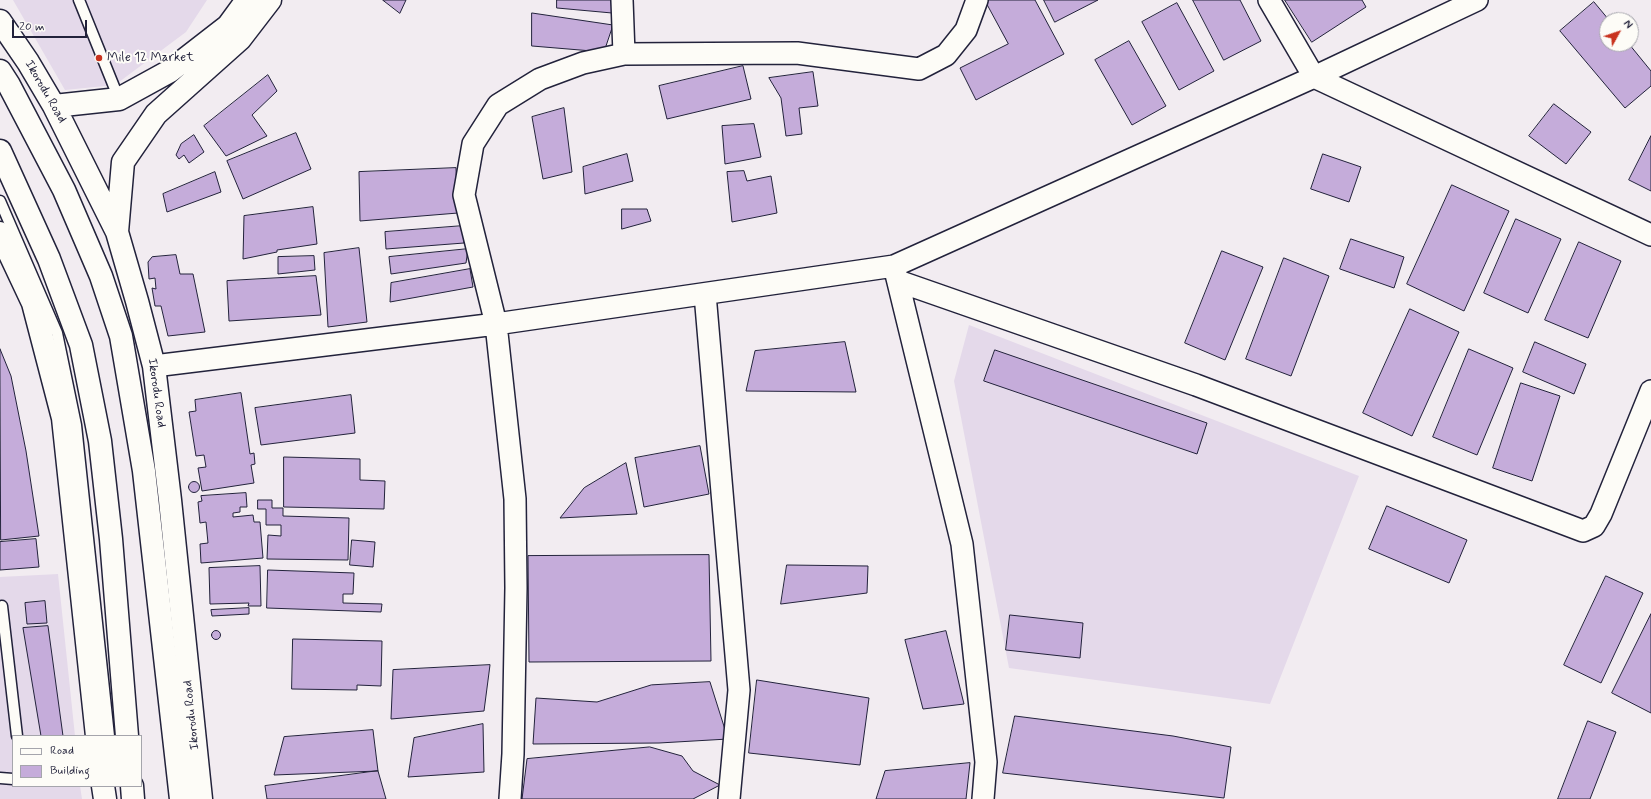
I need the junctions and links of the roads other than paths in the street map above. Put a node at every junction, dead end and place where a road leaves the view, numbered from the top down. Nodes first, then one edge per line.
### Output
1 (79, 0) edge
2 (247, 0) edge
3 (270, 0) edge
4 (622, 0) edge
5 (977, 0) edge
6 (1269, 0) edge
7 (1477, 0) edge
8 (0, 21) edge
9 (624, 54) junction
10 (0, 71) edge
11 (1314, 77) junction
12 (119, 99) junction
13 (54, 106) junction
14 (0, 151) edge
15 (0, 201) edge
16 (117, 232) junction
17 (0, 233) edge
18 (1651, 234) edge
19 (896, 273) junction
20 (705, 294) junction
21 (496, 324) junction
22 (154, 366) junction
23 (1651, 391) edge
24 (2, 606) dead end
25 (17, 735) edge
26 (97, 735) edge
27 (109, 735) edge
28 (128, 735) edge
29 (0, 778) edge
30 (12, 779) edge
31 (103, 787) edge
32 (132, 787) edge
33 (105, 799) edge
34 (133, 799) edge
35 (181, 799) edge
36 (200, 799) edge
37 (510, 799) edge
38 (729, 799) edge
39 (983, 799) edge

1 - 12 lane
2 - 12 main road
3 - 16 main road
4 - 9 street
5 - 9 street
6 - 11 street
7 - 11 street
8 - 13 main road, Ikorodu Road
9 - 21 street
10 - 35 main road, Ikorodu Road
11 - 18 street
11 - 19 street
12 - 13 main road
13 - 16 main road, Ikorodu Road
14 - 28 main road
15 - 27 lane
16 - 22 main road, Ikorodu Road
17 - 26 main road
19 - 20 street
19 - 23 street
19 - 39 street
20 - 21 street
20 - 38 street
21 - 22 street
21 - 37 street
22 - 36 main road, Ikorodu Road
24 - 25 lane
29 - 30 lane
31 - 33 main road
32 - 34 main road

